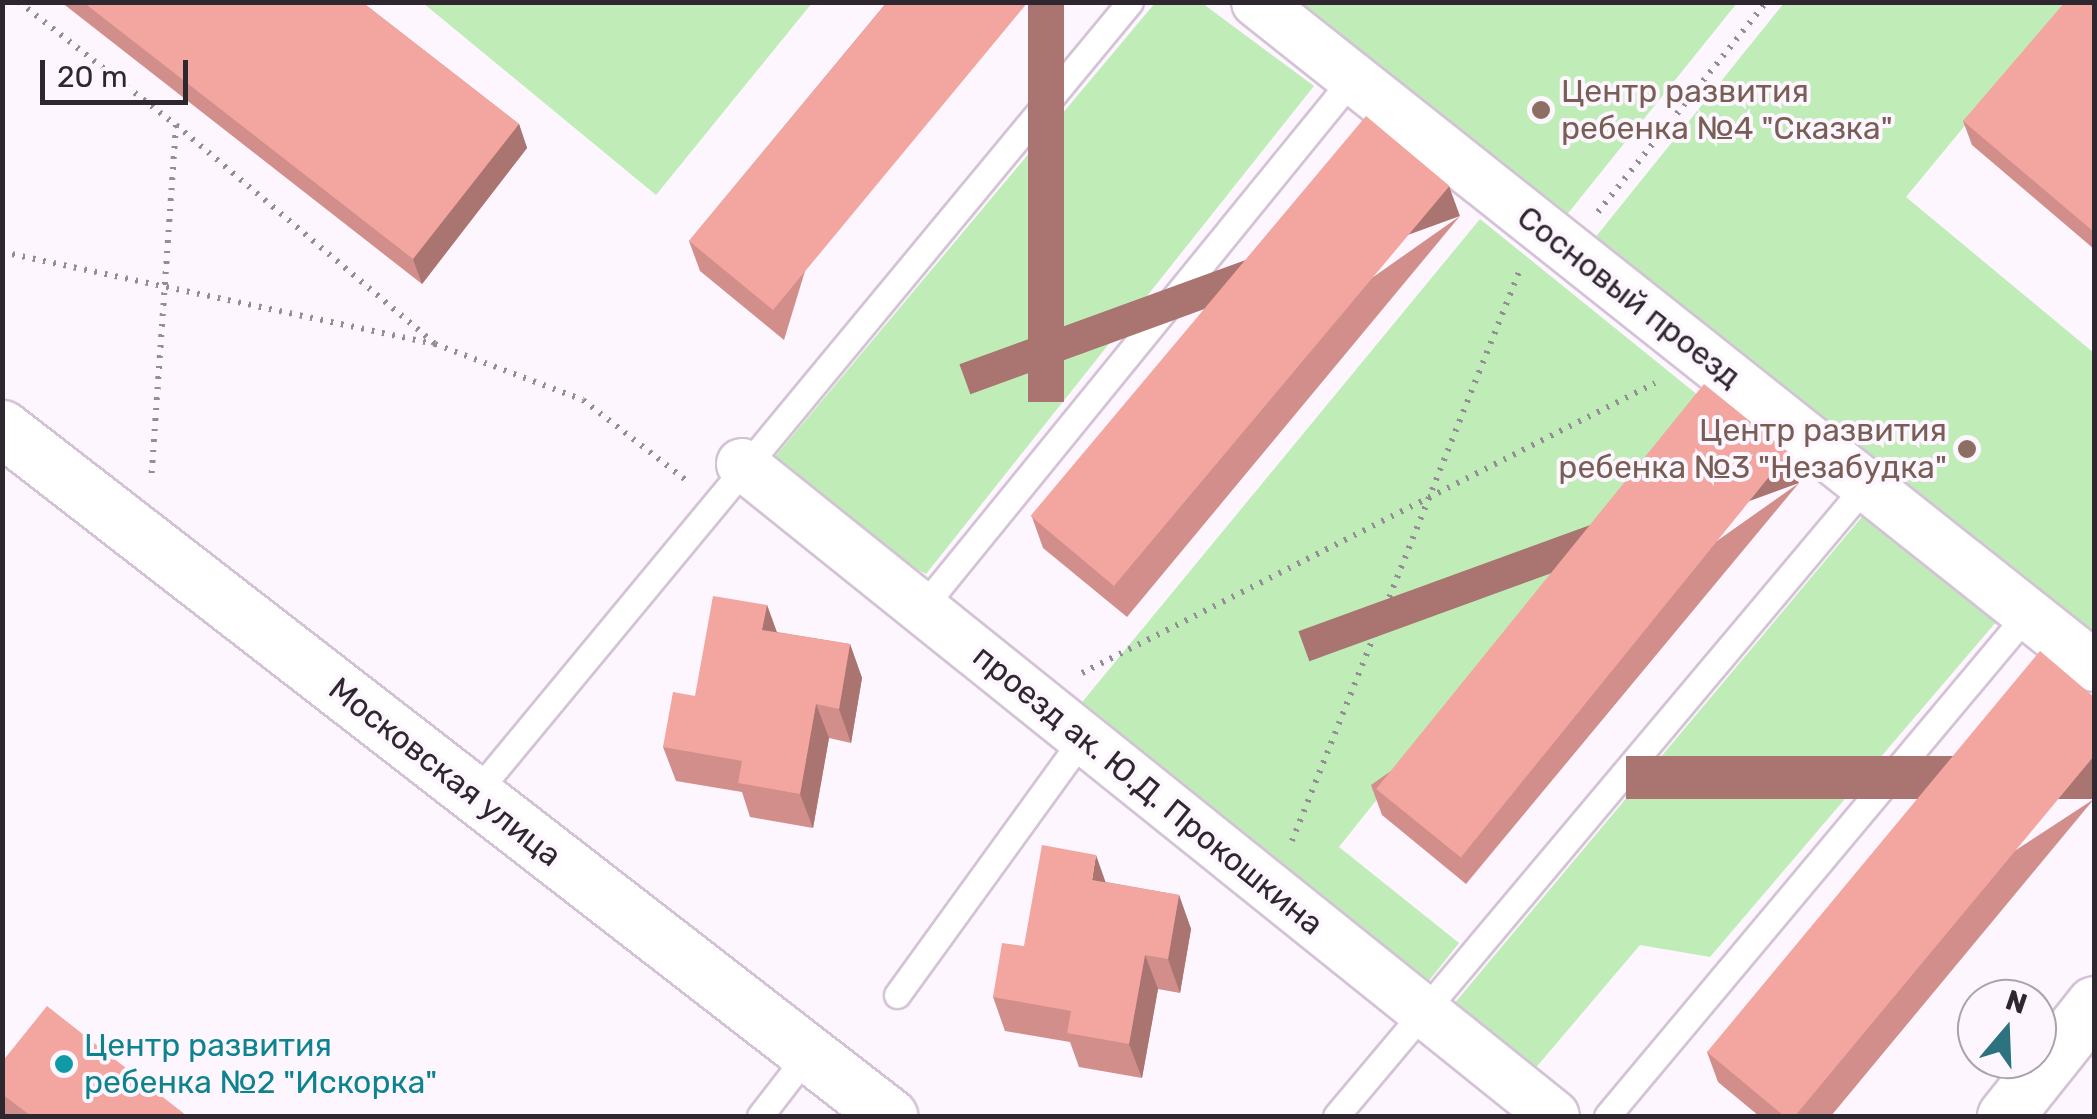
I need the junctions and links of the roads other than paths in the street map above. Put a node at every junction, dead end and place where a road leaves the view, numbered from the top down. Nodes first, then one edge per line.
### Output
1 (1130, 2) edge
2 (1257, 2) edge
3 (1353, 78) junction
4 (2, 428) edge
5 (727, 482) junction
6 (1866, 485) junction
7 (922, 608) junction
8 (2028, 614) junction
9 (2094, 666) edge
10 (1083, 738) junction
11 (474, 795) junction
12 (896, 994) dead end
13 (2094, 1004) edge
14 (1424, 1012) junction
15 (808, 1054) junction
16 (760, 1116) edge
17 (889, 1116) edge
18 (1336, 1116) edge
19 (1554, 1116) edge
20 (1607, 1116) edge
21 (2005, 1116) edge

1 - 5 lane
2 - 3 street, Сосновый проезд
3 - 6 street, Сосновый проезд
3 - 7 lane
4 - 11 street, Московская улица
5 - 7 street, проезд ак. Ю.Д. Прокошкина
5 - 11 lane
6 - 8 street, Сосновый проезд
6 - 14 lane
7 - 10 street, проезд ак. Ю.Д. Прокошкина
8 - 9 street, Сосновый проезд
8 - 20 lane
10 - 12 lane
10 - 14 street, проезд ак. Ю.Д. Прокошкина
11 - 15 street, Московская улица
13 - 21 street
14 - 18 lane
14 - 19 street, проезд ак. Ю.Д. Прокошкина
15 - 16 lane
15 - 17 street, Московская улица

